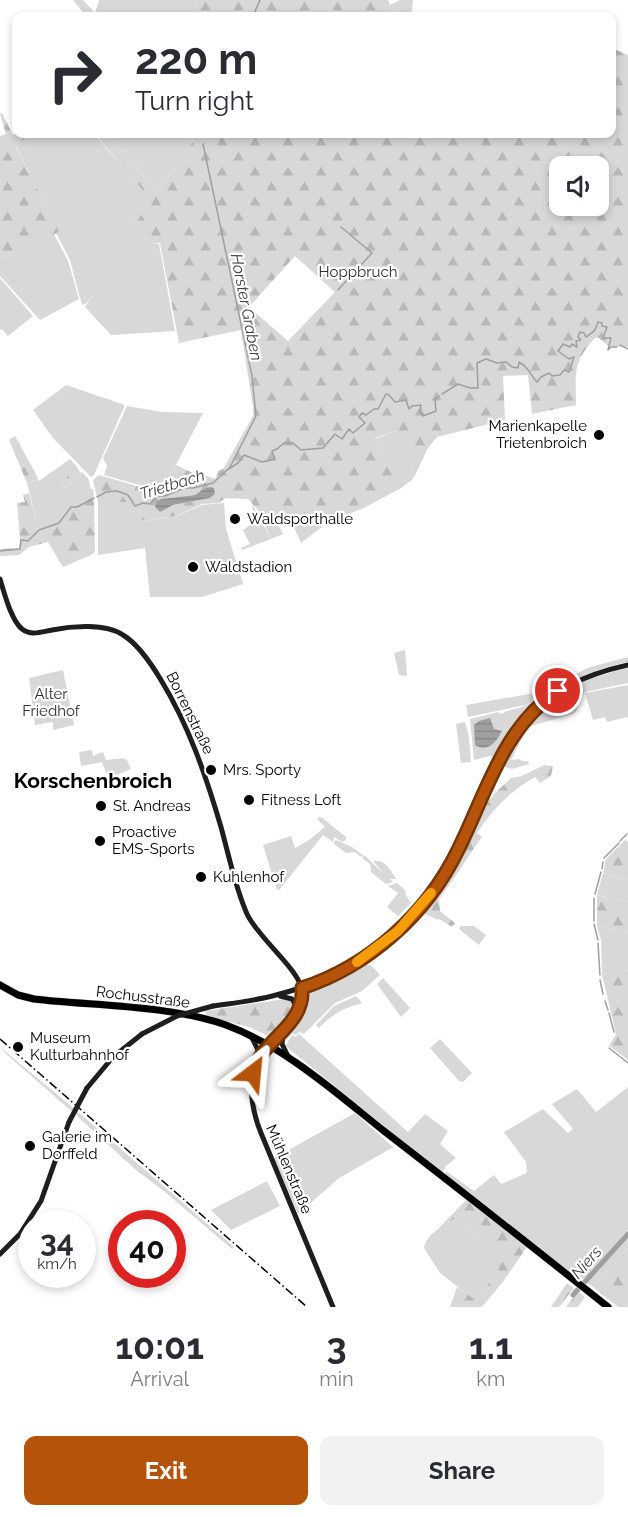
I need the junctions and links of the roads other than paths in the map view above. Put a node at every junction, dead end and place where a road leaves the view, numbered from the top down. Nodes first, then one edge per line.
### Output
1 (0, 579) edge
2 (628, 665) edge
3 (289, 967) junction
4 (297, 976) junction
5 (320, 981) junction
6 (0, 985) edge
7 (300, 988) junction
8 (277, 995) junction
9 (296, 1014) junction
10 (283, 1032) junction
11 (251, 1036) junction
12 (268, 1046) junction
13 (259, 1056) junction
14 (293, 1062) junction
15 (0, 1254) edge
16 (333, 1307) edge
17 (608, 1307) edge

1 - 3 main road, Borrenstraße
2 - 5 main road
3 - 4 main road, Borrenstraße
3 - 7 main road
4 - 5 main road
4 - 7 main road, Borrenstraße
5 - 7 main road
6 - 11 main road, Rochusstraße
7 - 8 main road
7 - 9 main road
8 - 9 main road
8 - 15 main road, bridge
9 - 10 main road
10 - 12 main road
10 - 14 main road
11 - 12 main road, Rochusstraße
11 - 13 main road
12 - 13 main road
12 - 14 main road, Rochusstraße
13 - 16 main road, Mühlenstraße
14 - 17 main road, Rochusstraße

